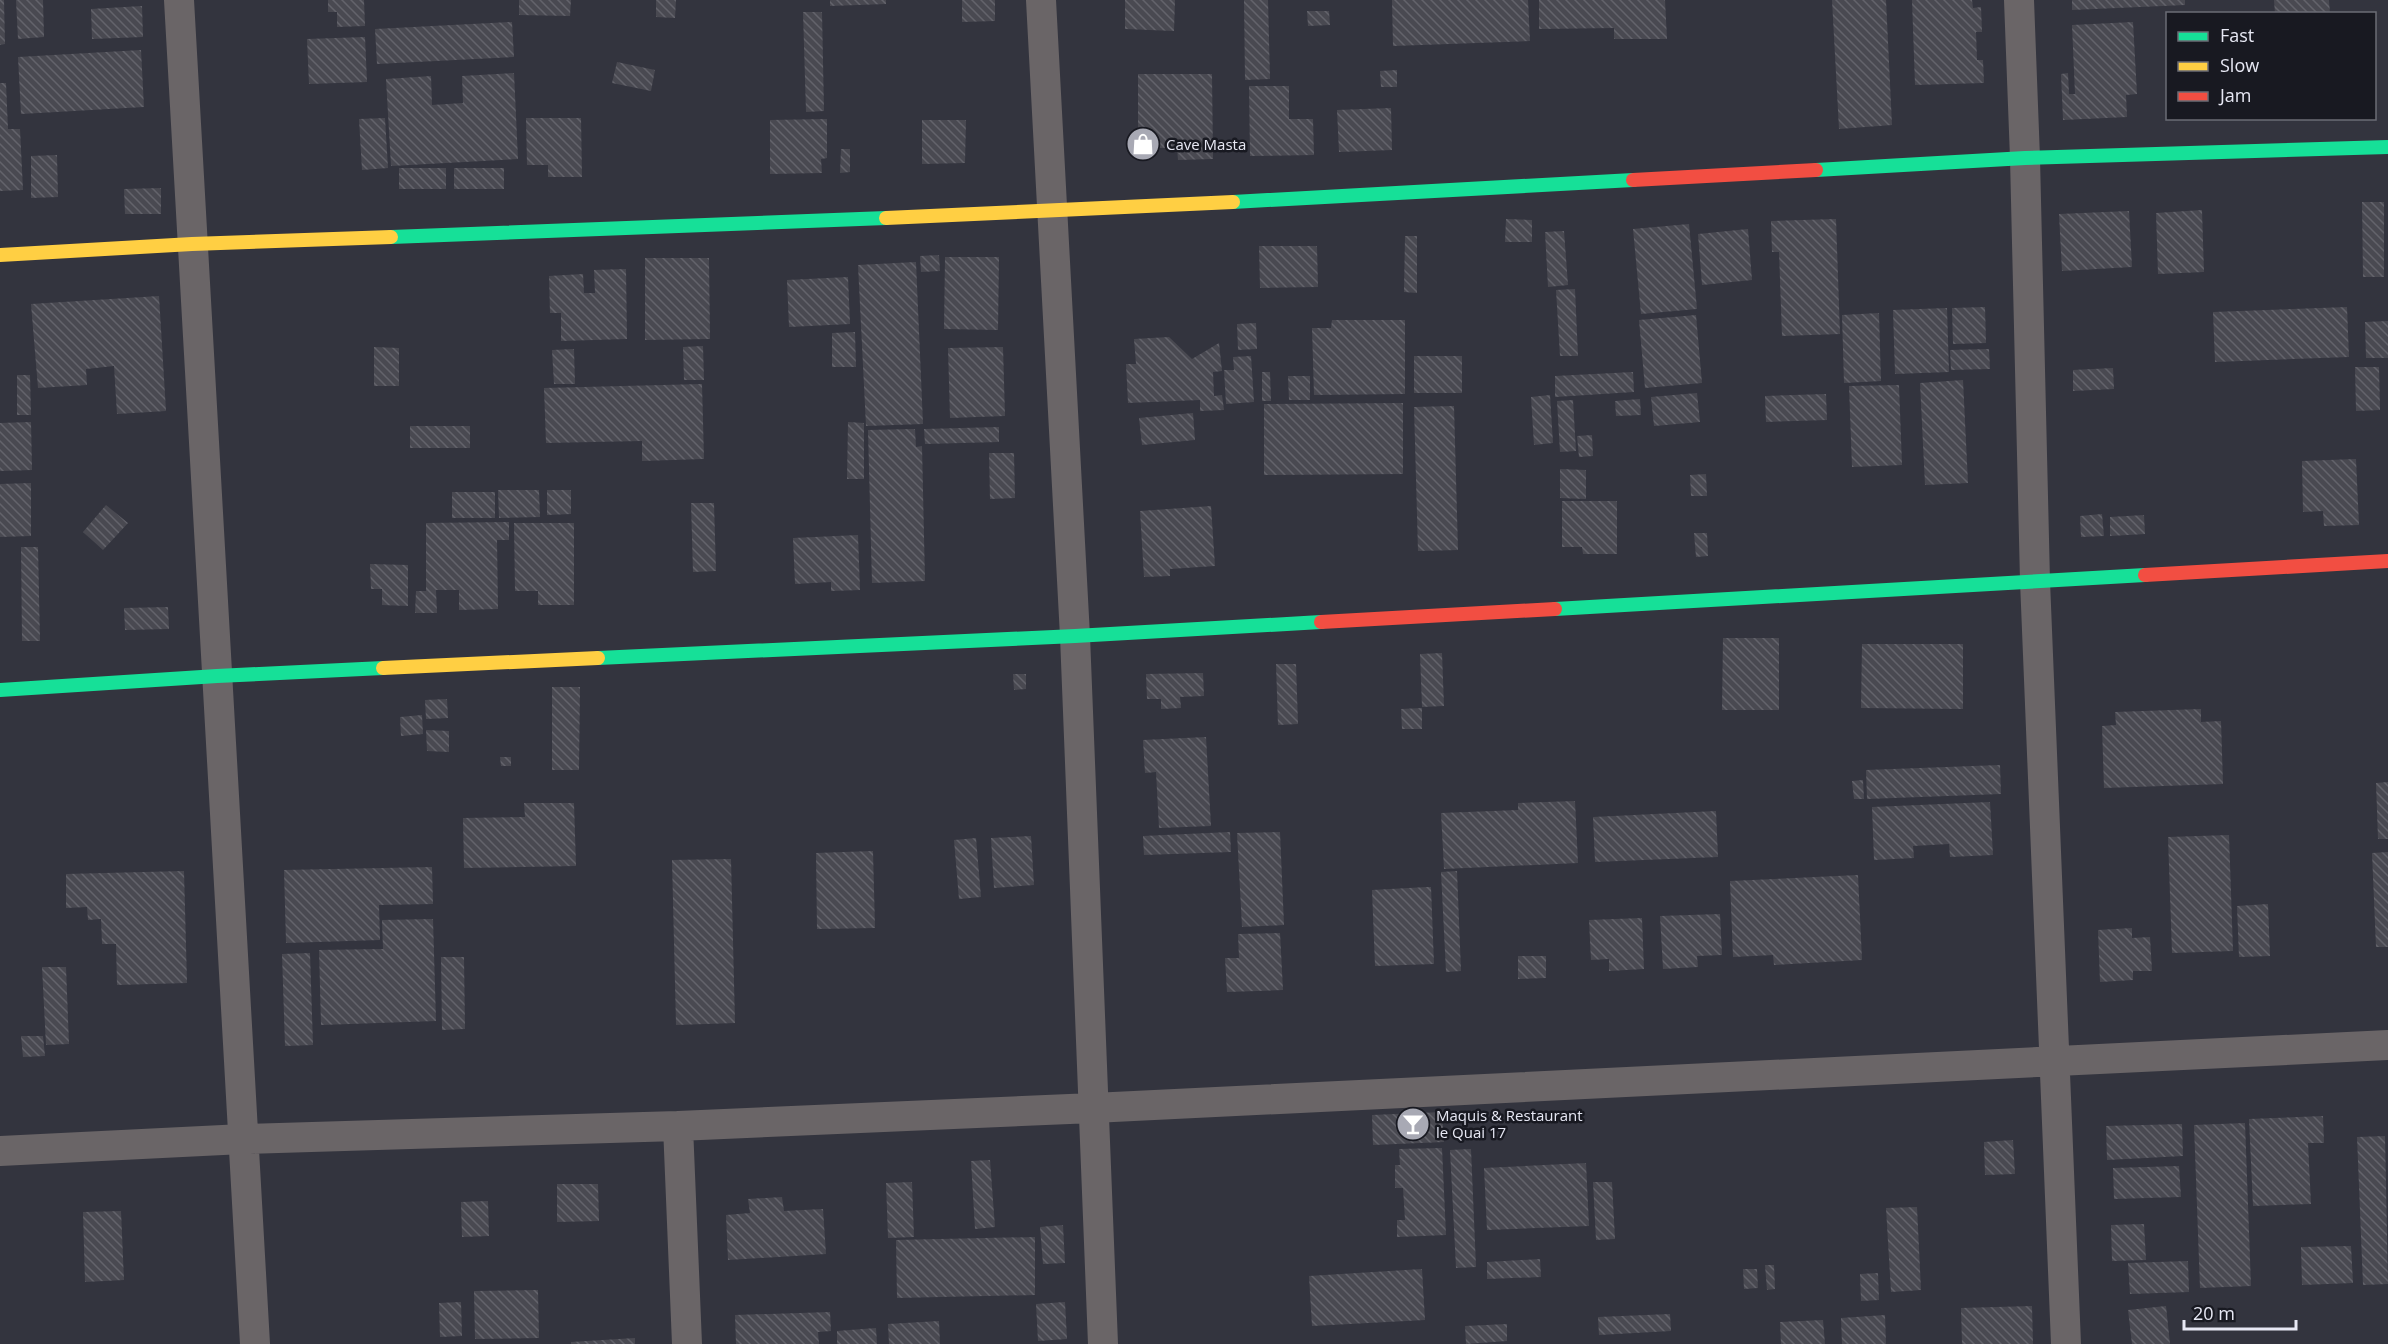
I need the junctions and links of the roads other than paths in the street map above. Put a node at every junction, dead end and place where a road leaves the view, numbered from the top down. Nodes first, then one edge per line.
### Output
1 (178, 0) edge
2 (1041, 0) edge
3 (2019, 0) edge
4 (2388, 147) edge
5 (2025, 158) junction
6 (1052, 212) junction
7 (192, 244) junction
8 (0, 255) edge
9 (2388, 561) edge
10 (2035, 581) junction
11 (1076, 636) junction
12 (217, 676) junction
13 (0, 690) edge
14 (2388, 1045) edge
15 (2054, 1063) junction
16 (1093, 1108) junction
17 (678, 1126) junction
18 (243, 1138) junction
19 (0, 1151) edge
20 (255, 1344) edge
21 (687, 1344) edge
22 (1103, 1344) edge
23 (2066, 1344) edge

1 - 7 street
2 - 6 street
3 - 5 street
4 - 5 street
5 - 6 street
5 - 10 street
6 - 7 street
6 - 11 street
7 - 8 street
7 - 12 street
9 - 10 street
10 - 11 street
10 - 15 street
11 - 12 street
11 - 16 street
12 - 13 street
12 - 18 street
14 - 15 street
15 - 16 street
15 - 23 street
16 - 17 street
16 - 22 street
17 - 18 street
17 - 21 street
18 - 19 street
18 - 20 street

